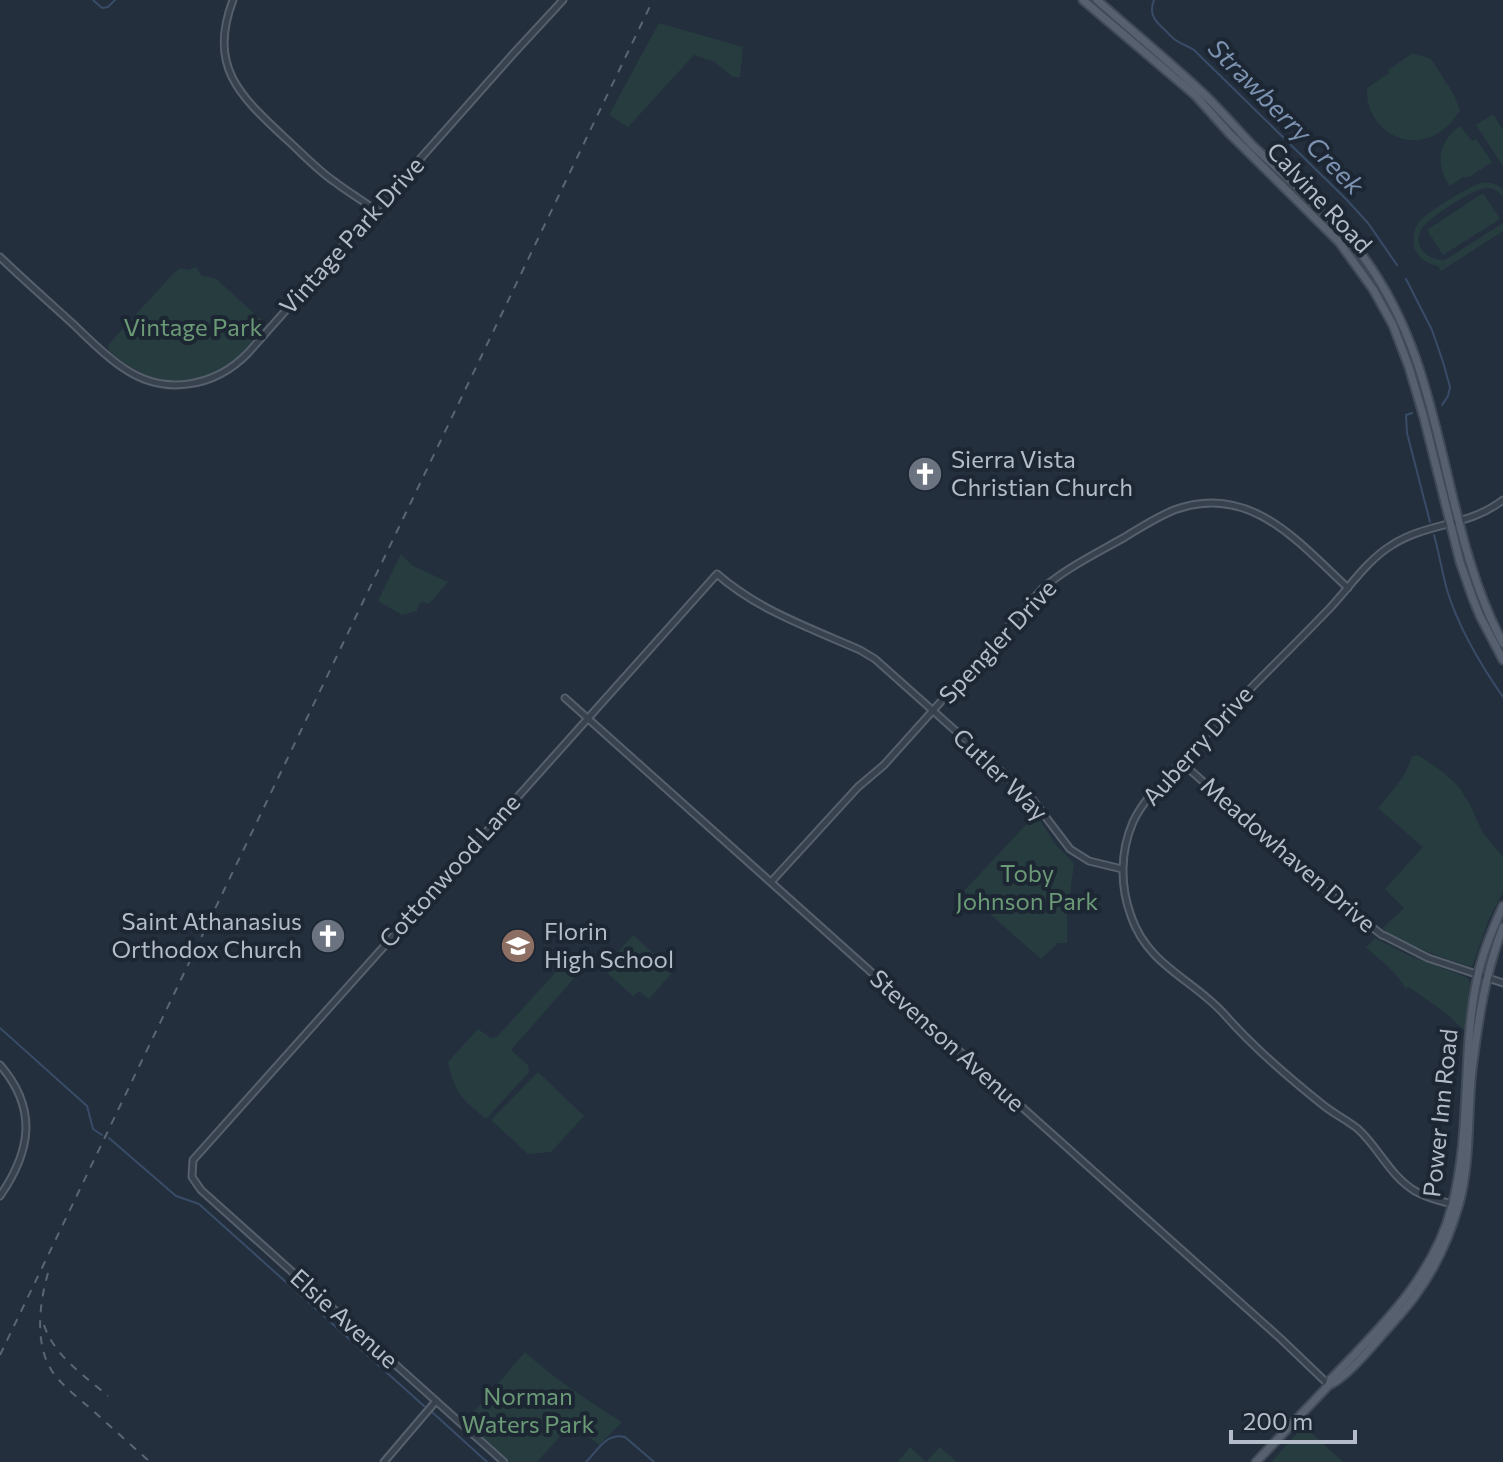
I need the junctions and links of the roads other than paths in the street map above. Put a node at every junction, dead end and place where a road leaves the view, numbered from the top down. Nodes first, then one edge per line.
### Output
1 (233, 0) edge
2 (563, 0) edge
3 (1083, 0) edge
4 (1097, 0) edge
5 (1167, 67) junction
6 (375, 210) junction
7 (0, 257) edge
8 (1503, 500) edge
9 (1456, 523) junction
10 (717, 574) joint
11 (1348, 588) junction
12 (1503, 643) edge
13 (1503, 660) edge
14 (565, 698) dead end
15 (934, 711) junction
16 (587, 718) junction
17 (1181, 762) junction
18 (1122, 869) junction
19 (771, 882) junction
20 (1503, 906) edge
21 (1503, 927) edge
22 (1477, 975) junction
23 (1486, 978) junction
24 (1503, 983) edge
25 (0, 1065) edge
26 (191, 1171) joint
27 (0, 1196) edge
28 (1455, 1206) junction
29 (1329, 1385) junction
30 (436, 1401) junction
31 (384, 1462) edge
32 (504, 1462) edge
33 (1256, 1462) edge

1 - 6 street
2 - 6 street, Vintage Park Drive
3 - 5 main road, Calvine Road
4 - 5 main road, Calvine Road
5 - 9 main road, Calvine Road
5 - 9 main road, Calvine Road
6 - 7 street, Vintage Park Drive
8 - 9 street, Auberry Drive
9 - 11 street, Auberry Drive
9 - 12 main road, Calvine Road
9 - 13 main road, Calvine Road
10 - 15 street, Cutler Way
10 - 16 street, Cottonwood Lane
11 - 15 street, Spengler Drive
11 - 17 street, Auberry Drive
14 - 16 street, Stevenson Avenue
15 - 18 street, Cutler Way
15 - 19 street, Spengler Drive
16 - 19 street, Stevenson Avenue
16 - 26 street, Cottonwood Lane
17 - 18 street, Auberry Drive
17 - 22 street, Meadowhaven Drive
18 - 28 street, Auberry Drive
19 - 29 street, Stevenson Avenue
20 - 22 main road, Power Inn Road
21 - 23 main road, Power Inn Road
22 - 23 street, Meadowhaven Drive
22 - 28 main road, Power Inn Road
23 - 24 street, Meadowhaven Drive
23 - 28 main road, Power Inn Road
25 - 27 street
26 - 30 street, Elsie Avenue
28 - 29 main road, Power Inn Road
29 - 33 main road, Power Inn Road
30 - 31 street
30 - 32 street, Elsie Avenue

